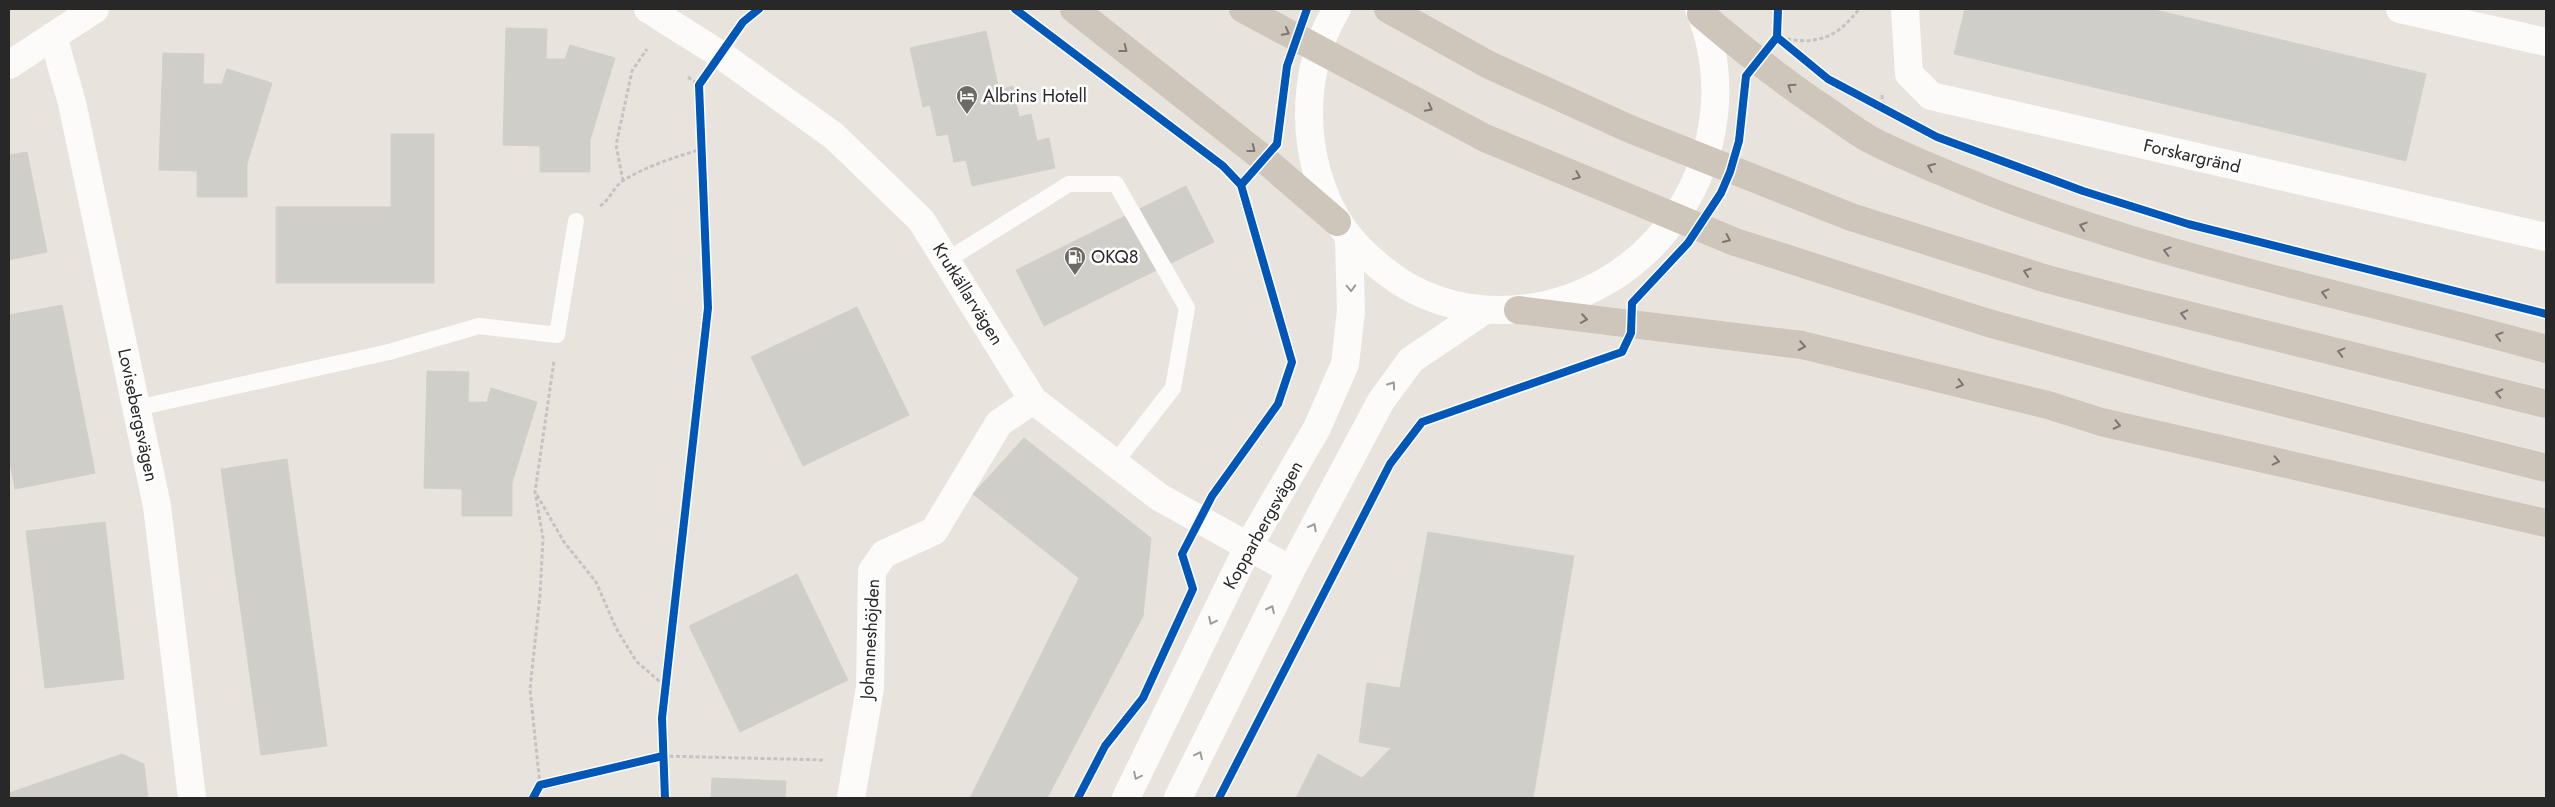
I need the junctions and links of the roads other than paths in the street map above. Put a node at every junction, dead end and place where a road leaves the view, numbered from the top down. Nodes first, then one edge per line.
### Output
1 (95, 9) edge
2 (648, 9) edge
3 (1074, 9) edge
4 (1243, 9) edge
5 (1337, 9) edge
6 (1388, 9) edge
7 (1906, 9) edge
8 (2400, 9) edge
9 (1700, 11) edge
10 (53, 36) junction
11 (2546, 42) edge
12 (9, 65) edge
13 (576, 220) road end
14 (1343, 231) junction
15 (2546, 237) edge
16 (946, 260) junction
17 (1485, 310) junction
18 (1518, 310) junction
19 (2546, 349) edge
20 (1033, 400) junction
21 (2546, 404) edge
22 (137, 408) junction
23 (1114, 464) junction
24 (2546, 468) edge
25 (2546, 523) edge
26 (1249, 545) junction
27 (1291, 570) junction
28 (192, 798) edge
29 (851, 798) edge
30 (1126, 798) edge
31 (1178, 798) edge

1 - 10 street
2 - 16 street, Krutkällarvägen
3 -> 14 highway
4 -> 24 highway
5 - 14 street
21 -> 6 highway
7 - 15 street, Forskargränd
8 - 11 street
9 - 18 street
19 -> 9 highway
10 - 12 street
10 - 22 street, Lovisebergsvägen
13 - 22 lane
14 - 17 street
14 -> 26 street, Kopparbergsvägen
16 - 20 street, Krutkällarvägen
16 - 23 lane
17 - 18 street
27 -> 17 street
18 -> 25 highway
20 - 23 street, Krutkällarvägen
20 - 29 street, Johanneshöjden
22 - 28 street, Lovisebergsvägen
23 - 26 street, Krutkällarvägen
26 - 27 street, Krutkällarvägen
26 -> 30 street, Kopparbergsvägen
31 -> 27 street

